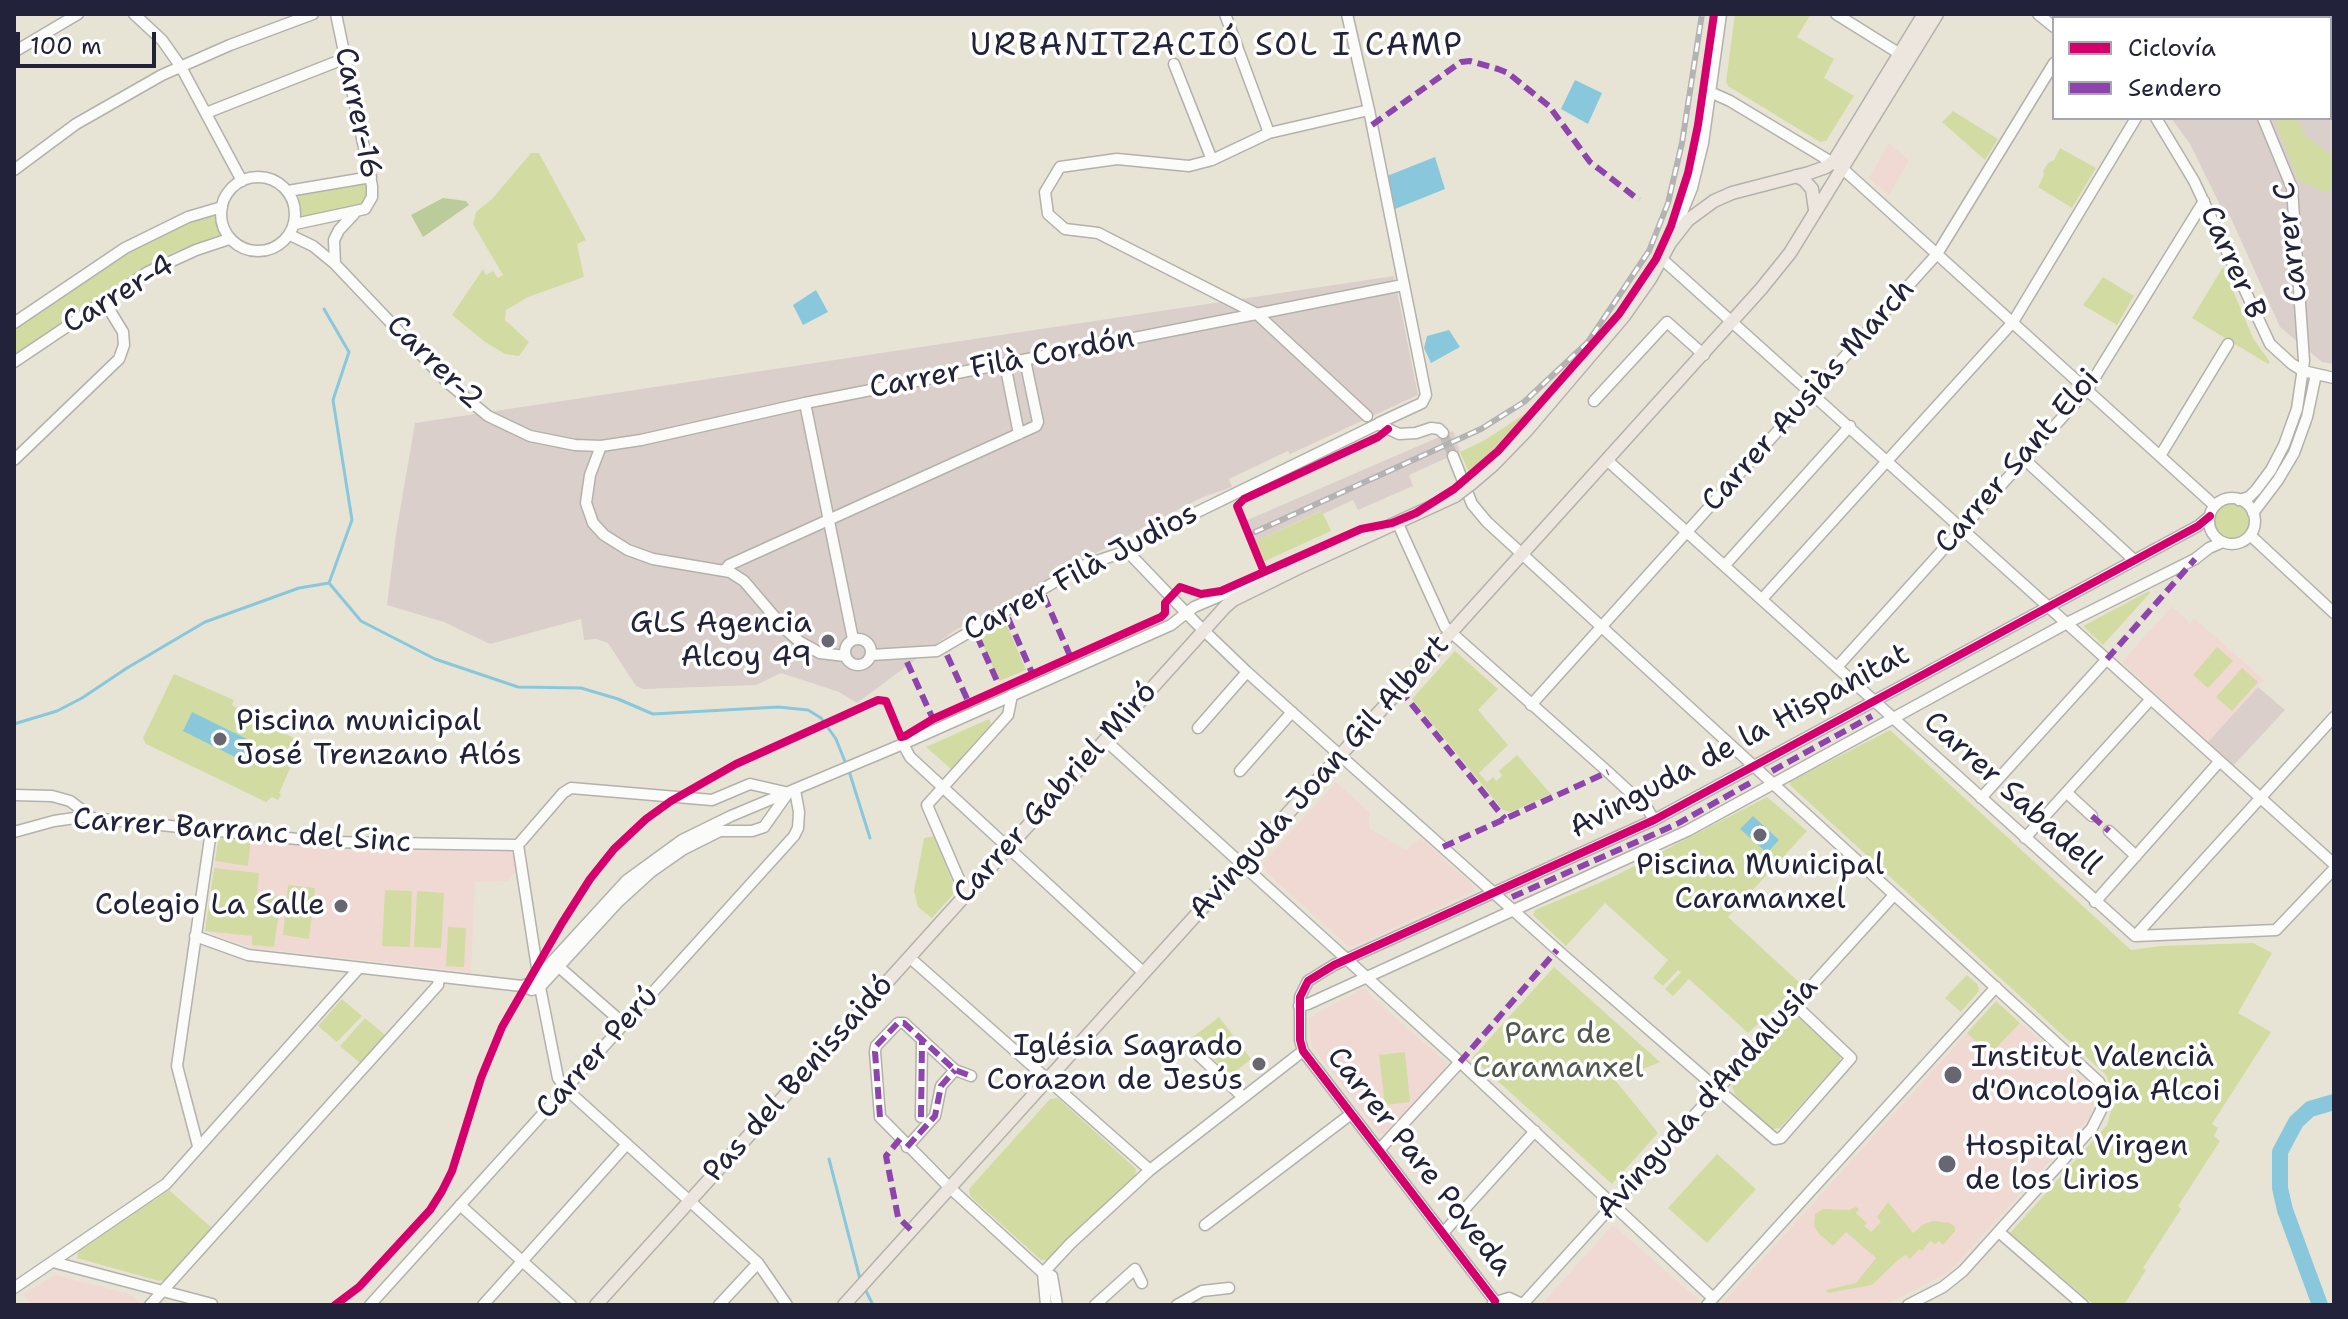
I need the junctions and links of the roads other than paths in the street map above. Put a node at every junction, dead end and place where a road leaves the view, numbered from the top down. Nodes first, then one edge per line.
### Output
1 (78, 14) edge
2 (134, 14) edge
3 (313, 14) edge
4 (336, 14) edge
5 (1225, 14) edge
6 (1347, 14) edge
7 (1721, 14) edge
8 (1836, 14) edge
9 (1924, 14) edge
10 (1937, 14) edge
11 (14, 52) edge
12 (1900, 54) junction
13 (346, 58) junction
14 (1174, 64) dead end
15 (2052, 66) edge
16 (181, 67) junction
17 (1710, 92) junction
18 (1369, 110) junction
19 (206, 113) junction
20 (2135, 120) edge
21 (2157, 120) edge
22 (2264, 120) edge
23 (1269, 133) junction
24 (1212, 160) junction
25 (1838, 165) junction
26 (14, 170) edge
27 (1796, 176) junction
28 (371, 177) junction
29 (242, 181) junction
30 (288, 191) junction
31 (2204, 201) junction
32 (222, 207) junction
33 (361, 211) junction
34 (1815, 213) junction
35 (295, 224) junction
36 (290, 235) junction
37 (229, 239) junction
38 (1670, 243) junction
39 (1937, 254) junction
40 (1662, 259) junction
41 (335, 264) junction
42 (1403, 285) junction
43 (104, 301) junction
44 (1257, 314) junction
45 (1733, 321) junction
46 (2013, 322) junction
47 (14, 323) edge
48 (2228, 344) dead end
49 (1704, 355) junction
50 (1025, 360) junction
51 (14, 362) edge
52 (1005, 364) junction
53 (2303, 371) junction
54 (2316, 374) junction
55 (2334, 378) edge
56 (2087, 390) junction
57 (1813, 393) junction
58 (1594, 401) dead end
59 (805, 403) junction
60 (1374, 422) junction
61 (1850, 426) junction
62 (1443, 433) dead end
63 (1019, 434) junction
64 (601, 446) junction
65 (1453, 456) tunnel mouth
66 (2160, 456) junction
67 (14, 460) edge
68 (2025, 460) junction
69 (1608, 461) junction
70 (1887, 461) junction
71 (2239, 500) junction
72 (2213, 511) junction
73 (2253, 513) junction
74 (830, 519) junction
75 (1398, 524) junction
76 (1962, 529) junction
77 (1686, 531) junction
78 (2250, 535) junction
79 (2223, 542) junction
80 (1127, 551) junction
81 (1523, 555) junction
82 (2134, 560) junction
83 (1313, 562) junction
84 (1725, 565) junction
85 (725, 570) junction
86 (1762, 599) junction
87 (2047, 607) junction
88 (1185, 612) junction
89 (2334, 613) edge
90 (2067, 623) junction
91 (1601, 627) junction
92 (1203, 630) junction
93 (1452, 633) junction
94 (853, 639) junction
95 (871, 655) junction
96 (845, 656) junction
97 (2107, 659) junction
98 (1837, 667) junction
99 (1247, 672) junction
100 (1012, 695) junction
101 (1874, 700) junction
102 (2150, 700) junction
103 (1531, 705) junction
104 (1292, 712) junction
105 (2334, 717) edge
106 (1892, 719) junction
107 (1198, 728) dead end
108 (1105, 740) junction
109 (903, 744) junction
110 (1341, 755) junction
111 (2219, 762) junction
112 (1753, 766) junction
113 (1240, 771) dead end
114 (1772, 784) junction
115 (761, 788) junction
116 (943, 788) junction
117 (791, 792) junction
118 (2067, 793) junction
119 (14, 795) edge
120 (731, 796) junction
121 (1981, 798) junction
122 (770, 799) junction
123 (2261, 799) junction
124 (731, 816) junction
125 (2092, 816) dead end
126 (82, 817) junction
127 (771, 818) junction
128 (1654, 820) junction
129 (719, 822) junction
130 (746, 830) junction
131 (211, 831) junction
132 (2109, 831) dead end
133 (14, 832) edge
134 (2025, 838) junction
135 (518, 845) junction
136 (1007, 847) junction
137 (2136, 856) junction
138 (1243, 863) junction
139 (2334, 867) edge
140 (1494, 892) junction
141 (965, 893) junction
142 (1894, 895) junction
143 (2095, 902) junction
144 (1512, 910) junction
145 (195, 936) junction
146 (2135, 936) junction
147 (909, 957) junction
148 (1347, 959) junction
149 (559, 967) junction
150 (359, 968) junction
151 (1144, 973) junction
152 (1367, 976) junction
153 (439, 977) junction
154 (539, 982) junction
155 (1996, 987) junction
156 (1794, 1004) junction
157 (1299, 1006) junction
158 (624, 1024) junction
159 (922, 1041) junction
160 (1190, 1047) dead end
161 (1303, 1051) junction
162 (1460, 1062) junction
163 (955, 1070) junction
164 (971, 1076) dead end
165 (1048, 1078) junction
166 (565, 1088) junction
167 (1715, 1088) junction
168 (1243, 1097) junction
169 (1351, 1114) junction
170 (921, 1117) dead end
171 (1535, 1131) junction
172 (627, 1144) junction
173 (198, 1146) junction
174 (907, 1147) junction
175 (1379, 1150) junction
176 (1150, 1170) junction
177 (949, 1187) junction
178 (690, 1201) junction
179 (1613, 1204) junction
180 (460, 1205) junction
181 (1205, 1225) dead end
182 (1999, 1232) junction
183 (1443, 1233) junction
184 (523, 1261) junction
185 (53, 1262) junction
186 (758, 1263) junction
187 (1043, 1273) junction
188 (1142, 1283) dead end
189 (14, 1288) edge
190 (1229, 1288) dead end
191 (162, 1291) junction
192 (1710, 1302) edge
193 (1493, 1303) edge
194 (212, 1304) edge
195 (1523, 1304) edge
196 (150, 1305) edge
197 (370, 1305) edge
198 (483, 1305) edge
199 (571, 1305) edge
200 (596, 1305) edge
201 (719, 1305) edge
202 (787, 1305) edge
203 (844, 1305) edge
204 (1046, 1305) edge
205 (1057, 1305) edge
206 (1095, 1305) edge
207 (1177, 1305) edge
208 (1908, 1305) edge
209 (2083, 1305) edge

1 - 11 street
2 - 16 street
3 - 16 street
4 - 13 street, Carrer-16
5 - 23 street
6 - 18 street
7 - 17 street
8 - 12 street
9 - 12 main road
10 - 25 main road
12 - 25 main road
13 - 19 street
13 - 28 street, Carrer-16
14 - 24 street
15 - 39 street, Carrer Ausiàs March
16 - 19 street
16 - 26 street
17 - 25 street
17 - 38 street
18 - 23 street
18 - 42 street
19 - 29 street
20 - 46 street
21 - 31 street, Carrer B
22 - 53 street, Carrer C
23 - 24 street
24 - 44 street
25 - 27 main road, Carrer Gabriel Miró
25 - 34 main road, Avinguda Joan Gil Albert
25 - 39 street
27 - 34 main road
27 - 38 main road, Carrer Gabriel Miró
28 - 30 street
28 - 33 street, Carrer-16
29 - 30 street
29 - 32 street
30 - 35 street
31 - 53 street, Carrer B
31 - 56 street, Carrer Sant Eloi
32 - 37 street
32 - 47 street, Carrer-4
33 - 35 street
33 - 41 street
34 - 45 main road, Avinguda Joan Gil Albert
35 - 36 street
36 - 37 street
36 - 41 street, Carrer-2
37 - 43 street, Carrer-4
38 - 40 main road, Carrer Gabriel Miró
39 - 46 street
39 - 57 street, Carrer Ausiàs March
40 - 45 street
40 - 75 main road, Carrer Gabriel Miró, bridge
41 - 64 street, Carrer-2
42 - 44 street, Carrer Filà Cordón
42 - 60 street, Carrer Filà Judios
43 - 51 street, Carrer-4
43 - 67 street
44 - 50 street, Carrer Filà Cordón
44 - 60 street
45 - 49 main road, Avinguda Joan Gil Albert
45 - 57 street
46 - 56 street
46 - 70 street
48 - 66 street
49 - 58 street
49 - 69 main road, Avinguda Joan Gil Albert
50 - 52 street, Carrer Filà Cordón
50 - 63 street
52 - 59 street, Carrer Filà Cordón
52 - 63 street
53 - 54 street, Carrer B
53 - 71 street
54 - 55 street, Carrer B
54 - 73 street
56 - 66 street
56 - 68 street, Carrer Sant Eloi
57 - 61 street
57 - 77 street, Carrer Ausiàs March
59 - 64 street, Carrer Filà Cordón
59 - 74 street
60 - 62 street
60 - 80 street, Carrer Filà Judios
61 - 70 street
61 - 84 street
63 - 74 street
64 - 85 street
65 - 81 street
66 - 72 street
68 - 76 street, Carrer Sant Eloi
68 - 82 street
69 - 77 street, Carrer Sabadell
69 - 81 main road, Avinguda Joan Gil Albert
70 - 76 street
70 - 86 street
71 - 72 street
71 - 73 street
72 - 79 street
72 - 82 street, Avinguda de la Hispanitat
73 - 78 street
74 - 85 street
74 - 94 street
75 - 83 main road, Carrer Gabriel Miró
75 - 93 street
76 - 87 street
76 - 98 street, Carrer Sant Eloi
77 - 84 street, Carrer Sabadell
77 - 91 street, Carrer Ausiàs March
78 - 79 street
78 - 89 street
79 - 90 street, Avinguda de la Hispanitat
80 - 88 street
80 - 95 street, Carrer Filà Judios
81 - 91 street
81 - 93 main road, Avinguda Joan Gil Albert
82 - 87 street, Avinguda de la Hispanitat
83 - 88 street
83 - 92 main road, Carrer Gabriel Miró
84 - 86 street, Carrer Sabadell
85 - 96 street
86 - 98 street, Carrer Sabadell
87 - 90 street
87 - 101 street, Avinguda de la Hispanitat
88 - 92 street
88 - 100 street
90 - 97 street
90 - 106 street, Avinguda de la Hispanitat
91 - 103 street, Carrer Ausiàs March
91 - 112 street
92 - 99 street
92 - 108 main road, Carrer Gabriel Miró
93 - 103 street
93 - 110 main road, Avinguda Joan Gil Albert
94 - 95 street
94 - 96 street
95 - 96 street
97 - 102 street
97 - 121 street
98 - 101 street, Carrer Sabadell
99 - 104 street
99 - 107 street
100 - 109 street
100 - 116 street
101 - 106 street, Carrer Sabadell
101 - 112 street, Avinguda de la Hispanitat
102 - 111 street
102 - 118 street
103 - 128 street
104 - 110 street
104 - 113 street
105 - 123 street
106 - 114 street, Avinguda de la Hispanitat
106 - 121 street, Carrer Sabadell
108 - 136 main road, Carrer Gabriel Miró
108 - 138 street
109 - 116 street
109 - 117 street
110 - 138 main road, Avinguda Joan Gil Albert
110 - 140 street
111 - 123 street
111 - 137 street
112 - 114 street
112 - 128 street, Avinguda de la Hispanitat
114 - 142 street
114 - 144 street, Avinguda de la Hispanitat
115 - 117 street
115 - 120 street
115 - 122 street
116 - 136 street
116 - 141 street
117 - 122 street
117 - 127 street
117 - 158 street, Carrer Perú
118 - 125 street
118 - 134 street
119 - 126 street
120 - 124 street
120 - 129 street
120 - 135 street
121 - 134 street, Carrer Sabadell
122 - 124 street
122 - 127 street
123 - 139 street
123 - 146 street
124 - 129 street
124 - 130 street
126 - 131 street, Carrer Barranc del Sinc
126 - 133 street, Carrer Barranc del Sinc
127 - 130 street
128 - 140 street, Avinguda de la Hispanitat
129 - 154 street
130 - 149 street
131 - 135 street, Carrer Barranc del Sinc
131 - 145 street
132 - 137 street
134 - 143 street, Carrer Sabadell
135 - 154 street
136 - 141 main road, Carrer Gabriel Miró
136 - 151 street
137 - 143 street
138 - 148 street
138 - 151 main road, Avinguda Joan Gil Albert
139 - 146 street
140 - 144 street
140 - 148 street, Avinguda de la Hispanitat
141 - 147 main road, Carrer Gabriel Miró
142 - 155 street
142 - 156 street, Avinguda d'Andalusia
143 - 146 street, Carrer Sabadell
144 - 152 street, Avinguda de la Hispanitat
144 - 167 street
145 - 150 street
145 - 173 street
147 - 165 street
147 - 178 main road, Pas del Benissaidó
148 - 152 street
148 - 157 street, Avinguda de la Hispanitat
149 - 154 street
149 - 158 street
150 - 153 street
150 - 173 street
151 - 165 main road, Avinguda Joan Gil Albert
152 - 157 street, Avinguda de la Hispanitat
152 - 162 street
153 - 154 street
153 - 191 street
154 - 166 street
155 - 182 street
155 - 192 street
156 - 167 street, Avinguda d'Andalusia
156 - 167 street
157 - 161 street, Carrer Pare Poveda
158 - 166 street, Carrer Perú
159 - 163 street
159 - 170 street
159 - 174 street
160 - 168 street
161 - 168 street
161 - 169 street, Carrer Pare Poveda
162 - 171 street
162 - 175 street
163 - 164 street
163 - 174 street
165 - 176 street
165 - 177 main road, Avinguda Joan Gil Albert
166 - 172 street
166 - 180 street, Carrer Perú
167 - 179 street, Avinguda d'Andalusia
168 - 176 street
169 - 175 street, Carrer Pare Poveda
169 - 181 street
171 - 179 street
171 - 183 street
172 - 178 street
172 - 184 street
173 - 185 street
174 - 177 street
175 - 183 street, Carrer Pare Poveda
176 - 187 street
177 - 187 street
177 - 203 main road, Avinguda Joan Gil Albert
178 - 186 street
178 - 200 main road, Pas del Benissaidó
179 - 192 street
179 - 195 street, Avinguda d'Andalusia
180 - 184 street
180 - 197 street, Carrer Perú
182 - 208 street
182 - 209 street
183 - 193 street, Carrer Pare Poveda
184 - 198 street
184 - 199 street
185 - 189 street
185 - 191 street
186 - 201 street
186 - 202 street
187 - 204 street
187 - 205 street
188 - 206 street
190 - 207 street
191 - 194 street
191 - 196 street
193 - 195 street

